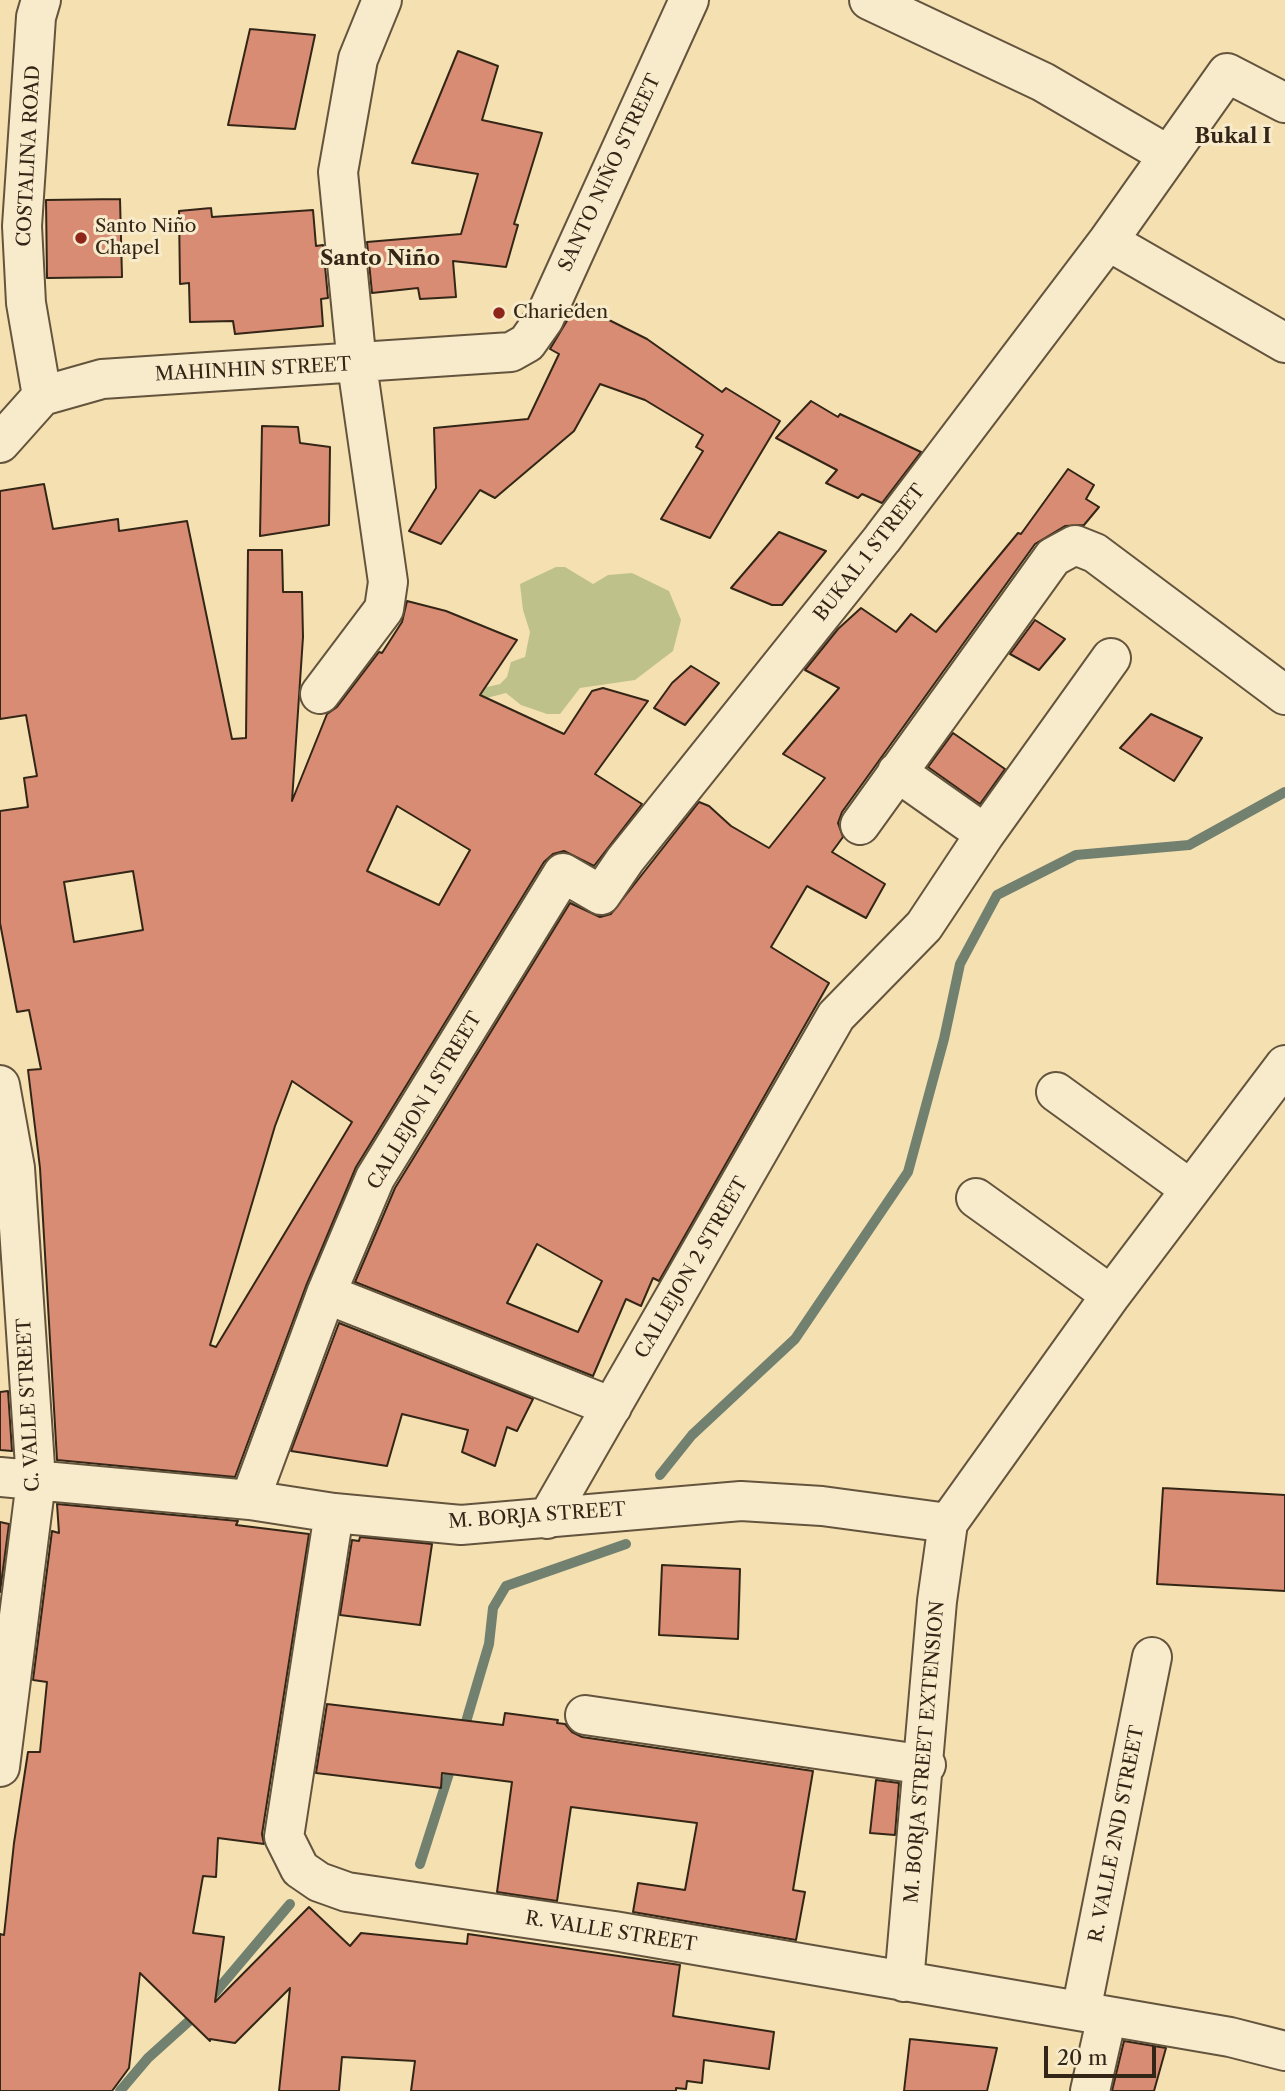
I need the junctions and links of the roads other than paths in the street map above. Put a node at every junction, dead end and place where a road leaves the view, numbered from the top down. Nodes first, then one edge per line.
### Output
1 (41, 0) edge
2 (382, 0) edge
3 (689, 0) edge
4 (869, 0) edge
5 (1285, 103) edge
6 (1168, 155) junction
7 (11, 222) edge
8 (1108, 241) junction
9 (527, 343) joint
10 (1285, 343) edge
11 (357, 365) junction
12 (42, 396) junction
13 (0, 443) edge
14 (1111, 658) dead end
15 (320, 694) dead end
16 (1285, 695) edge
17 (897, 772) junction
18 (860, 825) dead end
19 (985, 834) junction
20 (625, 860) joint
21 (1285, 1065) edge
22 (0, 1085) edge
23 (1056, 1092) dead end
24 (1190, 1189) junction
25 (976, 1198) dead end
26 (326, 1294) junction
27 (1111, 1295) junction
28 (612, 1407) junction
29 (18, 1479) edge
30 (250, 1500) junction
31 (334, 1513) junction
32 (547, 1519) junction
33 (948, 1523) junction
34 (1152, 1657) dead end
35 (585, 1715) dead end
36 (926, 1765) junction
37 (0, 1767) edge
38 (905, 1982) junction
39 (1094, 2013) junction
40 (1285, 2051) edge
41 (1090, 2091) edge

1 - 7 street, COSTALINA ROAD
2 - 11 street
3 - 9 street, SANTO NIÑO STREET
4 - 6 street
5 - 6 street, BUKAL 1 STREET
6 - 8 street, BUKAL 1 STREET
7 - 12 street, COSTALINA ROAD
8 - 10 street
8 - 20 street, BUKAL 1 STREET
9 - 11 street, MAHINHIN STREET
11 - 12 street, MAHINHIN STREET
11 - 15 street
12 - 13 street
14 - 19 street, CALLEJON 2 STREET
16 - 17 street
17 - 18 street
17 - 19 street
19 - 28 street, CALLEJON 2 STREET
20 - 26 street, CALLEJON 1 STREET
21 - 24 street
22 - 29 street, C. VALLE STREET
23 - 24 street
24 - 27 street
25 - 27 street
26 - 28 street
26 - 30 street, CALLEJON 1 STREET
27 - 33 street
28 - 32 street, CALLEJON 2 STREET
29 - 30 street, M. BORJA STREET
29 - 37 street, C. VALLE STREET
30 - 31 street, M. BORJA STREET
31 - 32 street, M. BORJA STREET
31 - 38 street, R. VALLE STREET
32 - 33 street, M. BORJA STREET
33 - 36 street, M. BORJA STREET EXTENSION
34 - 39 street, R. VALLE 2ND STREET
35 - 36 street
36 - 38 street, M. BORJA STREET EXTENSION
38 - 39 street, R. VALLE STREET
39 - 40 street, R. VALLE STREET
39 - 41 street, R. VALLE 2ND STREET

